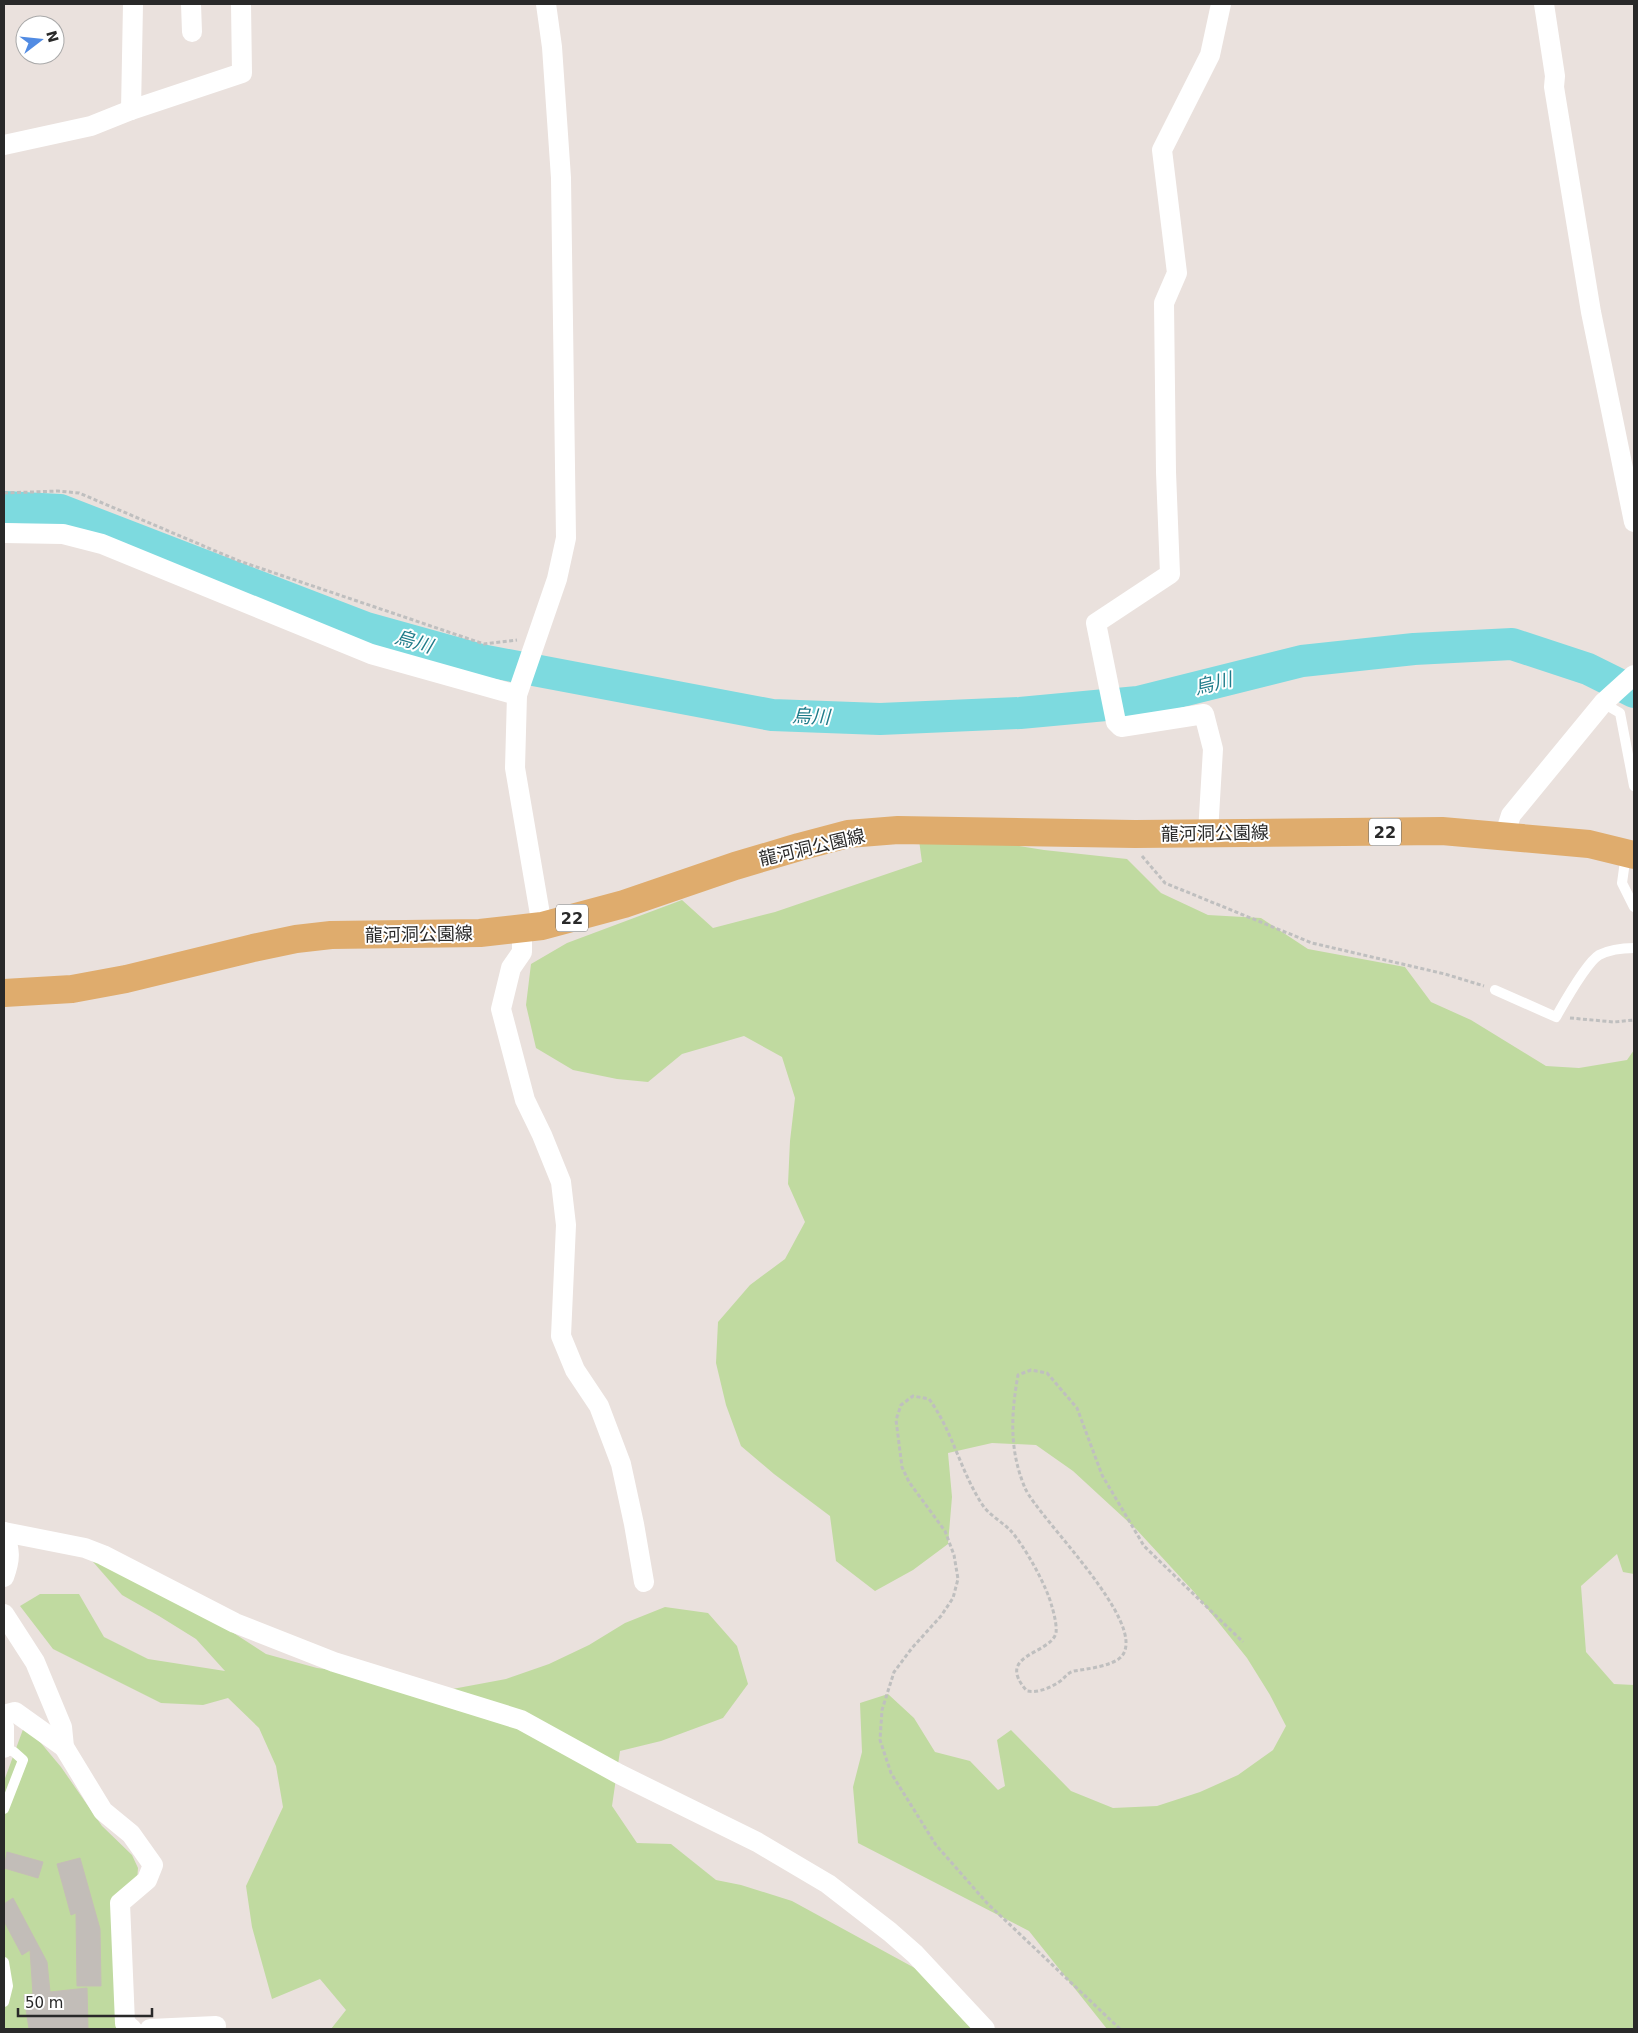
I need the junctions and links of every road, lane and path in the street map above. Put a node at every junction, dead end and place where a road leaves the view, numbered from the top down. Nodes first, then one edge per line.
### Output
1 (133, 4) edge
2 (191, 4) edge
3 (241, 4) edge
4 (546, 4) edge
5 (1222, 4) edge
6 (1544, 4) edge
7 (192, 32) dead end
8 (131, 110) junction
9 (4, 145) edge
10 (4, 493) edge
11 (1634, 522) edge
12 (4, 533) edge
13 (535, 644) junction
14 (1634, 675) edge
15 (518, 691) junction
16 (1603, 703) junction
17 (1634, 786) edge
18 (1208, 833) junction
19 (1135, 834) junction
20 (1504, 837) junction
21 (1630, 854) edge
22 (1634, 907) edge
23 (532, 928) junction
24 (1634, 948) edge
25 (1495, 990) joint
26 (4, 993) edge
27 (1556, 1017) junction
28 (1634, 1020) edge
29 (4, 1532) edge
30 (4, 1577) edge
31 (644, 1582) dead end
32 (4, 1614) edge
33 (1243, 1642) dead end
34 (4, 1715) edge
35 (4, 1726) edge
36 (64, 1747) junction
37 (4, 1748) edge
38 (4, 1809) edge
39 (4, 1962) edge
40 (4, 2002) edge
41 (216, 2026) dead end
42 (132, 2029) edge
43 (150, 2029) edge
44 (985, 2029) edge
45 (1120, 2029) edge

1 - 8 street
2 - 7 street
3 - 8 street
4 - 13 street
5 - 18 street
6 - 11 street
8 - 9 street
10 - 13 path
12 - 15 street
13 - 15 street
14 - 16 street
15 - 23 street
16 - 17 lane
16 - 20 street
18 - 19 main road, 龍河洞公園線 / 22
18 - 20 main road, 龍河洞公園線 / 22
19 - 23 main road, 龍河洞公園線 / 22
19 - 25 path
20 - 21 main road, 龍河洞公園線 / 22
21 - 22 lane
23 - 26 main road, 龍河洞公園線 / 22
23 - 31 street
24 - 27 lane
25 - 27 lane
27 - 28 path
29 - 30 street
29 - 44 street
32 - 36 street
33 - 45 path
34 - 36 street
35 - 37 street
36 - 42 street
37 - 38 lane
39 - 40 lane
41 - 43 street

